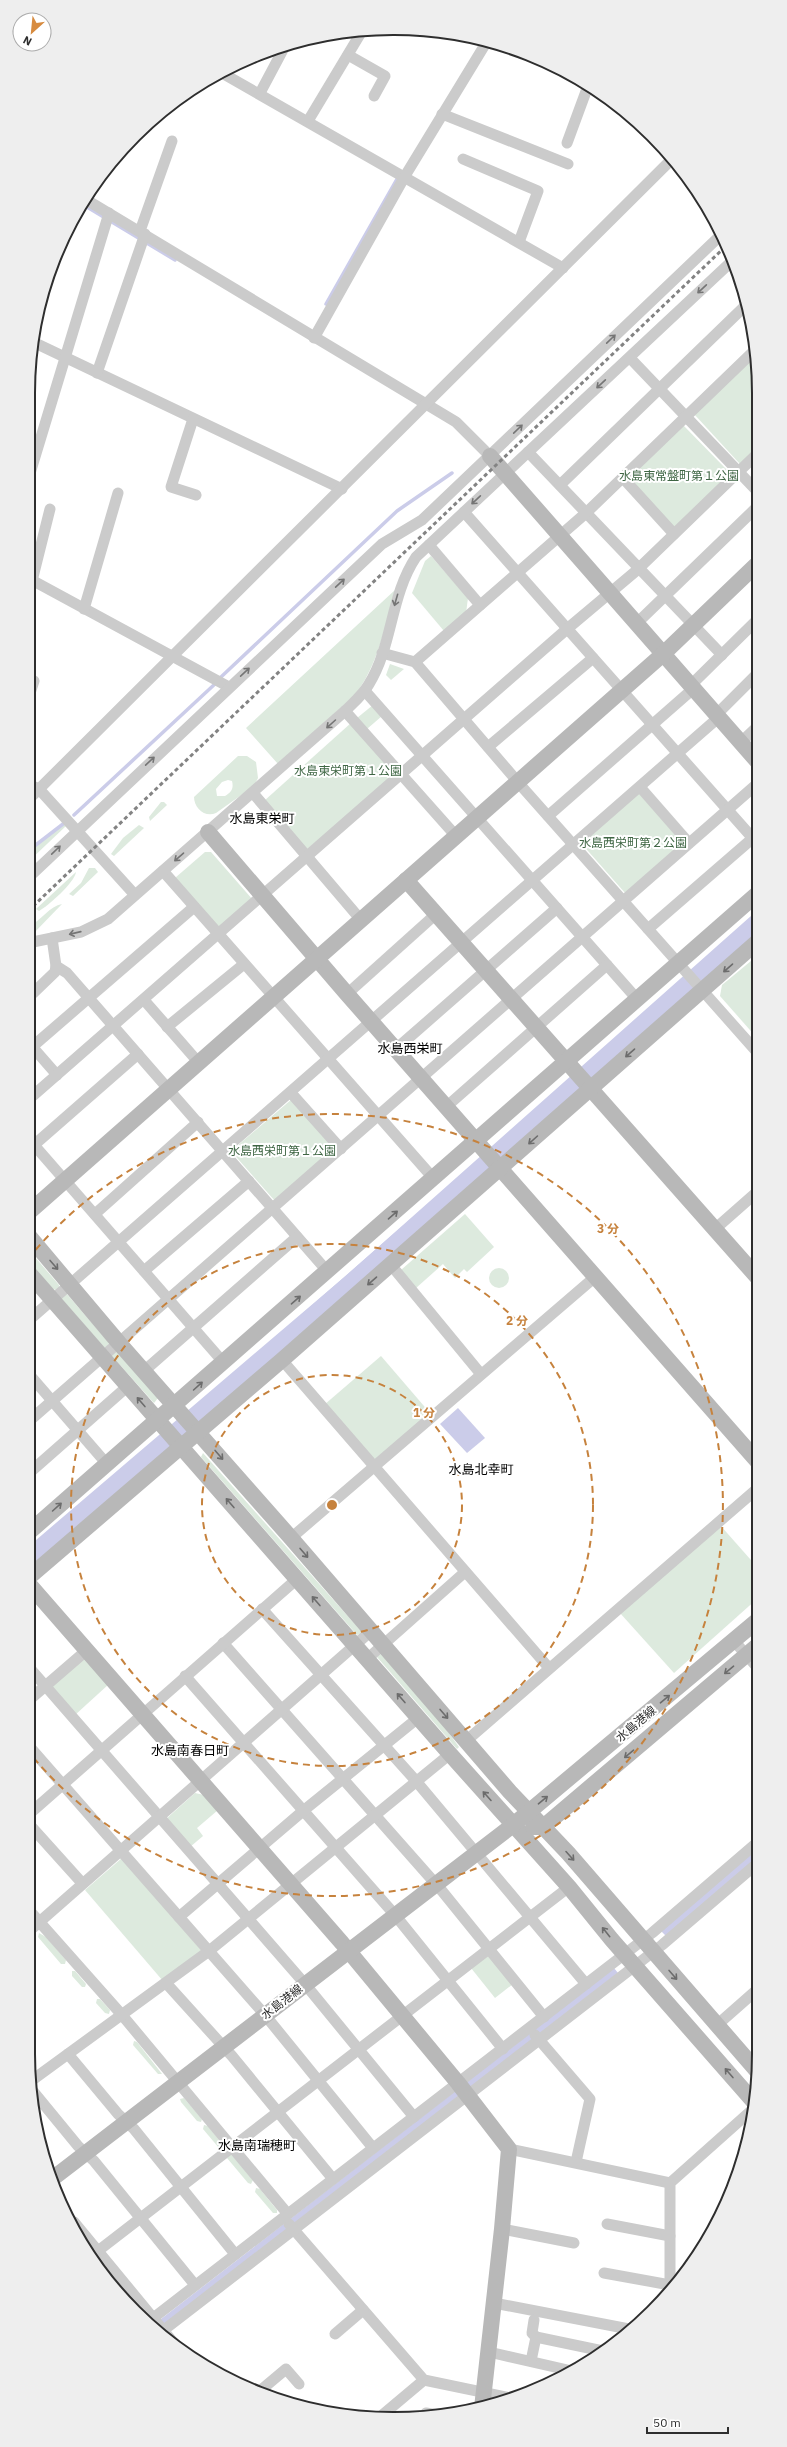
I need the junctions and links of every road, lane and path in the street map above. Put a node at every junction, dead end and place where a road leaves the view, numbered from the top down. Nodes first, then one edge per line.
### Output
1 (358, 37) edge
2 (484, 47) edge
3 (281, 53) edge
4 (348, 55) junction
5 (228, 76) edge
6 (586, 91) edge
7 (260, 94) junction
8 (374, 96) dead end
9 (442, 114) junction
10 (308, 121) junction
11 (172, 141) dead end
12 (567, 143) dead end
13 (463, 159) dead end
14 (668, 163) edge
15 (568, 164) dead end
16 (405, 176) junction
17 (90, 202) edge
18 (109, 213) junction
19 (142, 233) junction
20 (717, 239) edge
21 (519, 242) junction
22 (728, 265) edge
23 (563, 268) junction
24 (742, 309) edge
25 (314, 338) junction
26 (38, 345) edge
27 (750, 355) edge
28 (65, 357) junction
29 (630, 358) junction
30 (97, 373) junction
31 (659, 389) junction
32 (427, 403) junction
33 (686, 417) junction
34 (193, 419) junction
35 (528, 452) junction
36 (490, 456) junction
37 (35, 457) edge
38 (752, 459) edge
39 (738, 472) junction
40 (504, 473) junction
41 (622, 478) junction
42 (560, 485) junction
43 (752, 486) edge
44 (342, 489) junction
45 (118, 493) dead end
46 (196, 495) dead end
47 (50, 509) dead end
48 (464, 512) junction
49 (752, 512) edge
50 (586, 513) junction
51 (674, 534) junction
52 (559, 536) junction
53 (429, 545) junction
54 (35, 562) edge
55 (639, 568) junction
56 (752, 569) edge
57 (517, 572) junction
58 (35, 583) edge
59 (609, 594) junction
60 (666, 595) junction
61 (480, 605) junction
62 (84, 609) junction
63 (636, 624) junction
64 (694, 625) junction
65 (752, 625) edge
66 (567, 629) junction
67 (382, 653) junction
68 (662, 655) junction
69 (722, 655) junction
70 (173, 657) junction
71 (592, 658) junction
72 (415, 662) junction
73 (752, 679) edge
74 (229, 687) junction
75 (691, 688) junction
76 (365, 690) junction
77 (622, 691) junction
78 (345, 711) junction
79 (717, 716) junction
80 (464, 719) junction
81 (652, 726) junction
82 (752, 731) edge
83 (740, 742) junction
84 (488, 748) junction
85 (678, 754) junction
86 (752, 755) edge
87 (422, 756) junction
88 (401, 774) junction
89 (518, 782) junction
90 (35, 787) edge
91 (640, 787) junction
92 (752, 788) edge
93 (39, 789) junction
94 (35, 793) edge
95 (253, 793) junction
96 (727, 810) junction
97 (548, 816) junction
98 (477, 817) junction
99 (76, 831) junction
100 (208, 832) junction
101 (456, 836) junction
102 (752, 838) edge
103 (689, 843) junction
104 (752, 843) edge
105 (574, 845) junction
106 (306, 856) junction
107 (35, 871) edge
108 (163, 871) junction
109 (406, 880) junction
110 (534, 881) junction
111 (135, 895) junction
112 (262, 896) junction
113 (752, 899) edge
114 (623, 901) junction
115 (194, 907) junction
116 (558, 908) junction
117 (436, 914) junction
118 (361, 920) junction
119 (648, 929) junction
120 (218, 934) junction
121 (582, 937) junction
122 (52, 938) junction
123 (35, 942) edge
124 (462, 943) junction
125 (752, 946) edge
126 (316, 959) junction
127 (244, 964) junction
128 (607, 965) junction
129 (56, 966) junction
130 (683, 968) junction
131 (487, 970) junction
132 (700, 988) junction
133 (35, 992) edge
134 (347, 994) junction
135 (273, 997) junction
136 (88, 998) junction
137 (512, 999) junction
138 (144, 1000) junction
139 (637, 1000) junction
140 (371, 1022) junction
141 (114, 1026) junction
142 (537, 1026) junction
143 (167, 1027) junction
144 (35, 1040) edge
145 (752, 1046) edge
146 (396, 1049) junction
147 (35, 1050) edge
148 (138, 1054) junction
149 (328, 1059) junction
150 (199, 1063) junction
151 (57, 1075) junction
152 (580, 1076) junction
153 (421, 1078) junction
154 (169, 1089) junction
155 (291, 1093) junction
156 (35, 1094) edge
157 (446, 1107) junction
158 (378, 1116) junction
159 (198, 1122) junction
160 (35, 1139) edge
161 (35, 1146) edge
162 (341, 1149) junction
163 (224, 1152) junction
164 (489, 1156) junction
165 (434, 1179) junction
166 (65, 1180) junction
167 (249, 1181) junction
168 (752, 1196) edge
169 (35, 1207) edge
170 (272, 1208) junction
171 (94, 1214) junction
172 (715, 1229) junction
173 (298, 1237) junction
174 (119, 1242) junction
175 (35, 1243) edge
176 (391, 1265) junction
177 (144, 1271) junction
178 (752, 1271) edge
179 (328, 1272) junction
180 (595, 1277) junction
181 (35, 1280) edge
182 (71, 1284) junction
183 (52, 1300) junction
184 (169, 1300) junction
185 (35, 1315) edge
186 (193, 1328) junction
187 (119, 1343) junction
188 (102, 1357) junction
189 (282, 1360) junction
190 (224, 1363) junction
191 (144, 1371) junction
192 (480, 1373) junction
193 (35, 1381) edge
194 (128, 1386) junction
195 (52, 1400) junction
196 (35, 1416) edge
197 (188, 1420) junction
198 (78, 1430) junction
199 (170, 1435) junction
200 (752, 1455) edge
201 (106, 1463) junction
202 (373, 1466) junction
203 (35, 1468) edge
204 (752, 1493) edge
205 (35, 1527) edge
206 (291, 1538) junction
207 (35, 1571) edge
208 (465, 1572) junction
209 (297, 1579) junction
210 (35, 1591) edge
211 (262, 1609) junction
212 (752, 1625) edge
213 (371, 1630) junction
214 (734, 1641) junction
215 (223, 1643) junction
216 (383, 1644) junction
217 (355, 1645) junction
218 (87, 1650) junction
219 (752, 1650) edge
220 (367, 1659) junction
221 (549, 1668) junction
222 (35, 1674) edge
223 (321, 1674) junction
224 (185, 1676) junction
225 (46, 1686) junction
226 (35, 1695) edge
227 (282, 1708) junction
228 (141, 1714) junction
229 (418, 1718) junction
230 (466, 1741) junction
231 (243, 1743) junction
232 (384, 1745) junction
233 (100, 1750) junction
234 (35, 1752) edge
235 (450, 1754) junction
236 (344, 1779) junction
237 (200, 1780) junction
238 (416, 1781) junction
239 (63, 1784) junction
240 (35, 1809) edge
241 (303, 1811) junction
242 (529, 1812) junction
243 (375, 1815) junction
244 (158, 1817) junction
245 (513, 1825) junction
246 (543, 1827) junction
247 (35, 1831) edge
248 (335, 1847) junction
249 (752, 1847) edge
250 (260, 1849) junction
251 (120, 1850) junction
252 (478, 1852) junction
253 (752, 1868) edge
254 (217, 1883) junction
255 (82, 1884) junction
256 (290, 1884) junction
257 (436, 1884) junction
258 (569, 1887) junction
259 (395, 1915) junction
260 (35, 1917) edge
261 (179, 1917) junction
262 (531, 1917) junction
263 (248, 1918) junction
264 (39, 1921) junction
265 (35, 1925) edge
266 (643, 1940) junction
267 (489, 1949) junction
268 (208, 1951) junction
269 (348, 1951) junction
270 (654, 1952) junction
271 (625, 1954) junction
272 (635, 1966) junction
273 (448, 1982) junction
274 (166, 1983) junction
275 (305, 1984) junction
276 (586, 1984) junction
277 (752, 1994) edge
278 (122, 2015) junction
279 (265, 2015) junction
280 (544, 2016) junction
281 (402, 2017) junction
282 (717, 2025) junction
283 (534, 2034) junction
284 (223, 2048) junction
285 (503, 2048) junction
286 (359, 2051) junction
287 (68, 2054) junction
288 (752, 2065) edge
289 (36, 2077) edge
290 (178, 2082) junction
291 (318, 2082) junction
292 (463, 2089) junction
293 (38, 2097) edge
294 (749, 2097) edge
295 (278, 2112) junction
296 (746, 2116) edge
297 (414, 2117) junction
298 (126, 2122) junction
299 (232, 2147) junction
300 (509, 2149) junction
301 (86, 2153) junction
302 (372, 2157) junction
303 (576, 2162) junction
304 (56, 2176) edge
305 (333, 2179) junction
306 (670, 2183) junction
307 (180, 2186) junction
308 (140, 2217) junction
309 (288, 2221) junction
310 (607, 2224) dead end
311 (502, 2229) junction
312 (670, 2236) junction
313 (87, 2240) edge
314 (574, 2243) dead end
315 (96, 2252) edge
316 (235, 2254) junction
317 (604, 2274) dead end
318 (670, 2282) edge
319 (195, 2285) junction
320 (668, 2285) edge
321 (494, 2303) junction
322 (363, 2310) junction
323 (145, 2312) edge
324 (534, 2320) dead end
325 (158, 2323) edge
326 (158, 2324) edge
327 (624, 2328) edge
328 (335, 2334) dead end
329 (536, 2337) junction
330 (596, 2350) edge
331 (489, 2352) junction
332 (531, 2361) junction
333 (564, 2369) edge
334 (424, 2380) junction
335 (299, 2384) dead end
336 (264, 2388) edge
337 (483, 2400) edge
338 (386, 2412) edge

1 - 4 street
2 - 9 street
3 - 7 street
4 - 8 street
4 - 10 street
5 - 7 street
6 - 12 street
7 - 10 street
9 - 15 street
9 - 16 street
10 - 16 street
11 - 19 street
13 - 21 street
14 - 23 street
16 - 21 street
16 - 25 street
17 - 18 street
18 - 19 street
18 - 28 street
19 - 25 street
19 - 30 street
36 -> 20 street
21 - 23 street
22 -> 29 street
23 - 32 street
24 - 31 street
25 - 32 street
26 - 28 street
27 - 33 street
28 - 30 street
28 - 37 street
29 - 31 street
29 -> 35 street
30 - 34 street
31 - 33 street
31 - 42 street
32 - 36 street
32 - 44 street
33 - 39 street
33 - 41 street
34 - 44 street
34 - 46 street
35 - 40 street
35 - 42 street
36 - 40 street
74 -> 36 street
38 - 39 street
39 - 43 street
39 - 51 street
40 -> 48 street
40 - 52 street
41 - 50 street
41 - 51 street
42 - 50 street
44 - 70 street
45 - 62 street
47 - 54 street
48 - 53 street
48 - 57 street
49 - 60 street
50 - 52 street
50 - 55 street
51 - 55 street
52 - 57 street
52 - 59 street
53 - 61 street
53 -> 67 street
55 - 59 street
55 - 60 street
56 - 64 street
57 - 61 street
57 - 66 street
58 - 62 street
59 - 63 street
59 - 66 street
60 - 63 street
60 - 64 street
61 - 72 street
62 - 70 street
63 - 68 street
64 - 68 street
64 - 69 street
65 - 69 street
66 - 71 street
66 - 80 street
67 - 72 street
67 - 76 street
68 - 75 street
68 - 77 street
69 - 75 street
70 - 74 street
70 - 93 street
71 - 77 street
71 - 84 street
72 - 80 street
73 - 79 street
99 -> 74 street
75 - 79 street
75 - 81 street
76 - 78 street
76 - 87 street
77 - 81 street
77 - 89 street
78 - 88 street
78 -> 95 street
79 - 83 street
79 - 85 street
80 - 84 street
80 - 87 street
81 - 85 street
81 - 97 street
82 - 83 street
83 - 86 street
84 - 89 street
85 - 91 street
85 - 96 street
87 - 88 street
87 - 98 street
88 - 101 street
88 - 106 street
89 - 97 street
89 - 98 street
90 - 93 street
91 - 103 street
91 - 105 street
92 - 96 street
93 - 94 street
93 - 99 street
95 - 100 street
95 - 106 street
96 - 102 street
96 - 103 street
97 - 105 street
98 - 101 street
98 - 110 street
107 -> 99 street
99 - 111 street
100 -> 108 street
100 - 112 street
101 - 109 street
103 - 114 street
104 - 119 street
105 - 110 street
105 - 114 street
106 - 112 street
106 - 118 street
108 - 111 street
108 - 115 street
109 - 117 street
109 - 118 street
110 - 116 street
110 - 124 street
111 -> 122 street
112 - 120 street
112 - 126 street
113 - 130 street
114 - 119 street
114 - 121 street
115 - 120 street
115 - 136 street
116 - 121 street
116 - 131 street
117 - 124 street
117 - 134 street
118 - 126 street
119 - 130 street
120 - 127 street
120 - 138 street
121 - 128 street
121 - 137 street
122 - 123 street
122 - 129 street
124 - 131 street
124 - 140 street
125 -> 132 street
126 - 134 street
126 - 135 street
127 - 135 street
127 - 143 street
128 - 139 street
128 - 142 street
129 - 133 street
129 - 136 street
130 - 132 street
130 - 139 street
131 - 137 street
131 - 146 street
132 - 145 street
132 -> 152 street
134 - 140 street
135 - 149 street
135 - 150 street
136 - 141 street
136 - 144 street
137 - 142 street
137 - 153 street
138 - 141 street
138 - 143 street
139 - 152 street
140 - 146 street
140 - 149 street
141 - 148 street
141 - 151 street
142 - 152 street
142 - 157 street
143 - 150 street
146 - 153 street
147 - 151 street
148 - 154 street
148 - 160 street
149 - 155 street
149 - 158 street
150 - 154 street
151 - 156 street
152 - 164 street
152 -> 164 street
152 - 172 street
153 - 157 street
153 - 158 street
154 - 159 street
154 - 166 street
155 - 162 street
155 - 163 street
157 - 164 street
158 - 162 street
158 - 165 street
159 - 163 street
159 - 171 street
161 - 166 street
162 - 170 street
163 - 167 street
163 - 174 street
164 - 165 street
164 - 176 street
164 - 180 street
179 -> 165 street
166 - 169 street
166 - 171 street
167 - 170 street
167 - 177 street
168 - 172 street
170 - 173 street
170 - 184 street
171 - 174 street
172 - 178 street
173 - 179 street
173 - 186 street
174 - 177 street
174 - 182 street
175 -> 182 street
176 -> 189 street
176 - 192 street
177 - 184 street
190 -> 179 street
180 - 192 street
180 - 200 street
181 - 183 street
182 - 183 street
182 - 187 street
183 - 185 street
183 - 188 street
184 - 186 street
184 - 187 street
186 - 190 street
186 - 191 street
187 - 188 street
187 - 191 street
188 - 194 street
188 - 195 street
189 - 197 street
189 - 202 street
197 -> 190 street
191 - 197 street
192 - 202 street
193 - 195 street
194 - 198 street
199 -> 194 street
195 - 196 street
195 - 198 street
197 - 199 street
197 - 199 street
197 -> 206 street
198 - 201 street
198 - 203 street
199 - 201 street
199 - 207 street
209 -> 199 street
205 -> 201 street
202 - 206 street
202 - 208 street
204 - 221 street
206 -> 213 street
208 - 216 street
208 - 221 street
209 - 211 street
217 -> 209 street
210 - 218 street
211 - 215 street
211 - 223 street
212 - 214 street, 水島港線
213 - 216 street
213 - 217 street
214 - 219 street
242 -> 214 street, 水島港線
215 - 224 street
215 - 227 street
216 - 220 street
216 -> 230 street
217 - 220 street
217 - 223 street
218 - 225 street
218 - 228 street
219 -> 246 street, 水島港線
229 -> 220 street
221 - 230 street
222 - 225 street
223 - 227 street
223 - 232 street
224 - 228 street
224 - 231 street
225 - 226 street
225 - 233 street
227 - 231 street
227 - 236 street
228 - 233 street
228 - 237 street
229 - 232 street
229 - 235 street
230 - 242 street
231 - 237 street
231 - 241 street
232 - 236 street
232 - 238 street
233 - 239 street
233 - 244 street
234 - 239 street
235 - 238 street
245 -> 235 street
236 - 241 street
236 - 243 street
237 - 244 street
237 - 250 street
238 - 243 street
238 - 252 street
239 - 240 street
239 - 251 street
241 - 248 street
241 - 250 street
242 - 245 street, 水島港線
242 - 246 street
243 - 248 street
243 - 257 street
244 - 251 street
244 - 254 street
245 - 246 street
245 - 252 street, 水島港線
245 - 258 street
246 -> 266 street
247 - 255 street
248 - 256 street
248 - 259 street
249 - 266 street
250 - 254 street
250 - 256 street
251 - 255 street
251 - 261 street
252 - 257 street, 水島港線
252 - 262 street
253 - 270 street
254 - 261 street
254 - 263 street
255 - 264 street
256 - 263 street
256 - 269 street
257 - 259 street, 水島港線
257 - 267 street
258 - 262 street
271 -> 258 street
259 - 269 street, 水島港線
259 - 273 street
260 - 264 street
261 - 268 street
262 - 267 street
262 - 276 street
263 - 268 street
263 - 275 street
264 - 265 street
264 - 278 street
266 - 270 street
266 - 271 street
267 - 273 street
267 - 280 street
268 - 274 street
268 - 279 street
269 - 275 street, 水島港線
269 - 281 street
270 - 272 street
270 -> 282 street
271 - 272 street
271 - 276 street
272 - 283 street
294 -> 272 street
273 - 281 street
273 - 285 street
274 - 278 street
274 - 284 street
275 - 279 street, 水島港線
275 - 286 street
276 - 280 street
277 - 282 street
278 - 287 street
278 - 290 street
279 - 284 street, 水島港線
279 - 291 street
280 - 283 street
281 - 286 street
281 - 292 street
282 - 288 street
283 - 285 street
283 - 292 street
283 - 303 street
284 - 290 street, 水島港線
284 - 295 street
285 - 292 street
286 - 291 street
286 - 297 street
287 - 289 street
287 - 298 street
290 - 298 street, 水島港線
290 - 299 street
291 - 295 street
291 - 302 street
292 - 297 street
292 - 300 street
292 - 302 street
293 - 301 street
295 - 299 street
295 - 305 street
296 - 306 street
297 - 302 street
298 - 301 street, 水島港線
298 - 307 street
299 - 307 street
299 - 309 street
300 - 303 street
300 - 311 street
301 - 304 street, 水島港線
301 - 308 street
302 - 305 street
302 - 309 street
303 - 306 street
305 - 309 street
306 - 312 street
307 - 308 street
307 - 316 street
308 - 315 street
308 - 319 street
309 - 316 street
309 - 322 street
309 - 326 street
310 - 312 street
311 - 314 street
311 - 321 street
312 - 318 street
313 - 315 street
315 - 323 street
316 - 319 street
317 - 320 street
319 - 325 street
321 - 327 street
321 - 331 street
322 - 328 street
322 - 334 street
324 - 329 street
329 - 330 street
329 - 332 street
331 - 332 street
331 - 337 street
332 - 333 street
334 - 337 street
334 - 338 street
335 - 336 street

